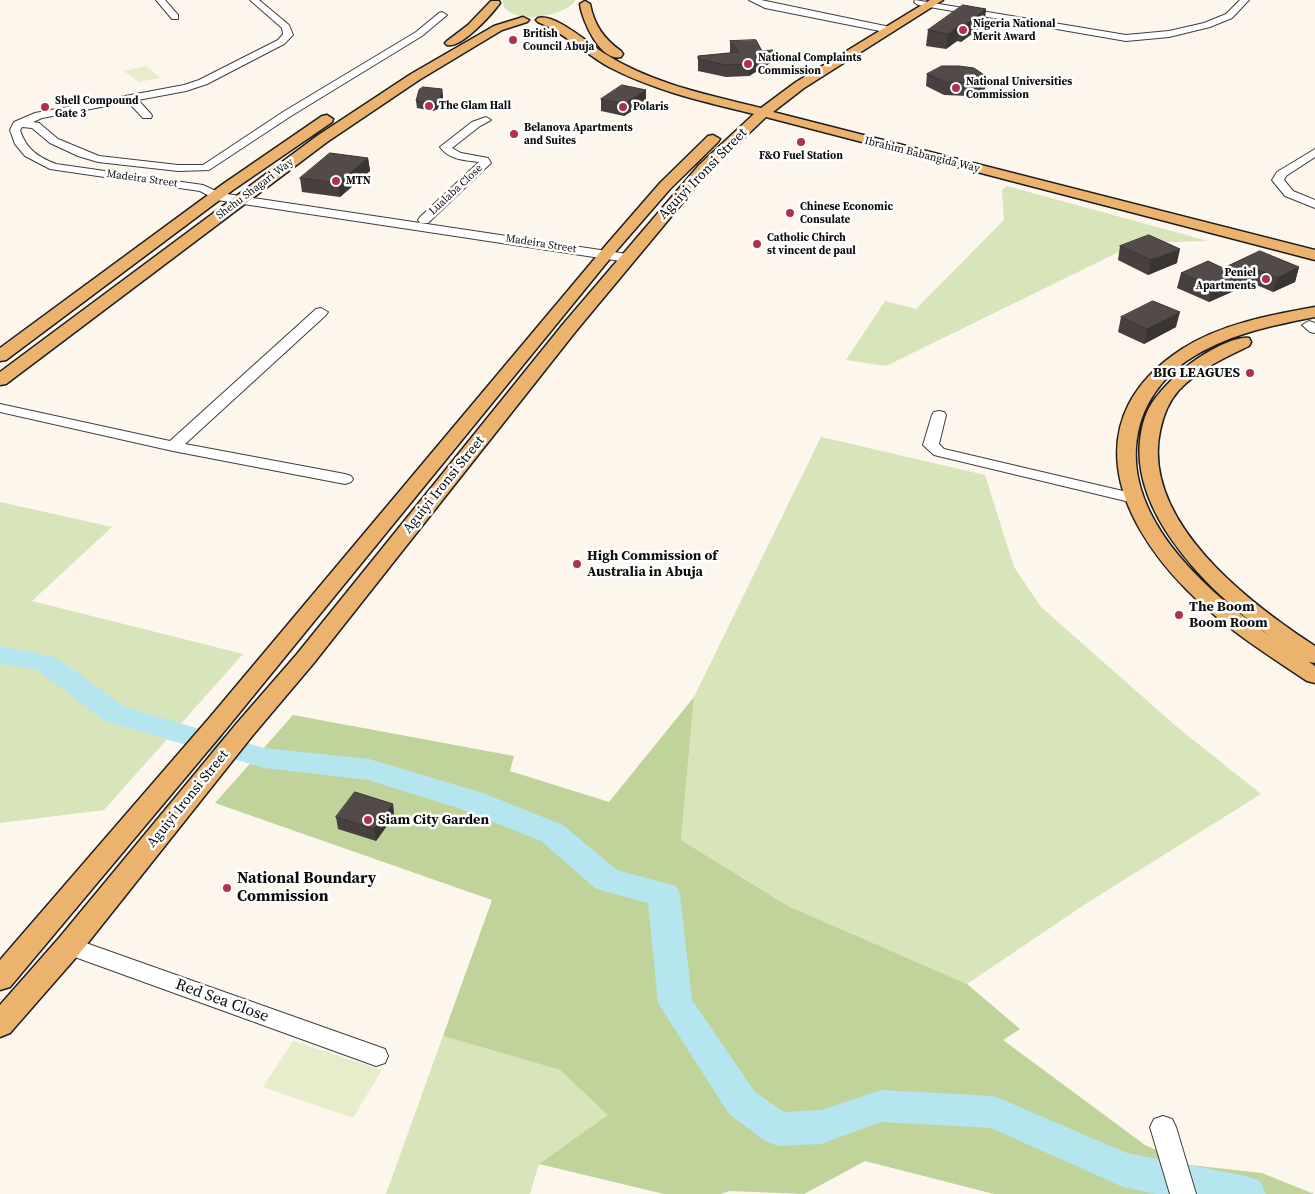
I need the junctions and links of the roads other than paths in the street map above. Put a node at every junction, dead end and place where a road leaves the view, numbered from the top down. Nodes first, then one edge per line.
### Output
1 (160, 0) edge
2 (254, 0) edge
3 (753, 0) edge
4 (1245, 0) edge
5 (495, 1) edge
6 (927, 1) edge
7 (577, 8) edge
8 (442, 15) dead end
9 (175, 17) dead end
10 (523, 20) junction
11 (542, 20) junction
12 (883, 29) junction
13 (131, 99) junction
14 (758, 108) junction
15 (147, 116) dead end
16 (486, 120) dead end
17 (18, 124) junction
18 (1315, 152) edge
19 (222, 191) junction
20 (254, 191) junction
21 (242, 200) junction
22 (1315, 204) edge
23 (424, 220) junction
24 (1315, 246) edge
25 (608, 251) junction
26 (630, 254) junction
27 (1315, 255) edge
28 (321, 312) dead end
29 (1313, 322) edge
30 (0, 356) edge
31 (0, 380) edge
32 (0, 408) edge
33 (939, 415) dead end
34 (172, 446) junction
35 (345, 479) dead end
36 (1134, 498) junction
37 (1315, 656) edge
38 (1315, 676) edge
39 (68, 946) junction
40 (0, 979) edge
41 (0, 1025) edge
42 (376, 1056) dead end
43 (1163, 1127) dead end
44 (1182, 1190) edge

1 - 9 street
2 - 13 street
3 - 12 street
4 - 6 street
5 - 10 main road
5 - 19 main road, Shehu Shagari Way
6 - 12 main road, Aguiyi Ironsi Street
7 - 11 main road
7 - 14 main road, Ibrahim Babangida Way
8 - 17 street
10 - 11 main road
10 - 20 main road, Shehu Shagari Way
11 - 14 main road, Ibrahim Babangida Way
12 - 14 main road, Aguiyi Ironsi Street
13 - 15 street
13 - 17 street
14 - 24 main road, Ibrahim Babangida Way
14 - 25 main road, Aguiyi Ironsi Street
14 - 26 main road, Aguiyi Ironsi Street
14 - 27 main road, Ibrahim Babangida Way
16 - 23 street, Lualaba Close
17 - 19 street, Madeira Street
18 - 22 street
19 - 20 street
19 - 21 street, Madeira Street
19 - 30 main road, Shehu Shagari Way
20 - 21 main road, Shehu Shagari Way
20 - 23 street
21 - 25 street, Madeira Street
21 - 31 main road, Shehu Shagari Way
23 - 25 street
25 - 26 street, Madeira Street
25 - 40 main road, Aguiyi Ironsi Street
26 - 39 main road, Aguiyi Ironsi Street
28 - 34 street
29 - 36 main road
29 - 37 main road
32 - 34 street
33 - 36 street
34 - 35 street
36 - 38 main road
39 - 41 main road, Aguiyi Ironsi Street
39 - 42 street, Red Sea Close
43 - 44 street

